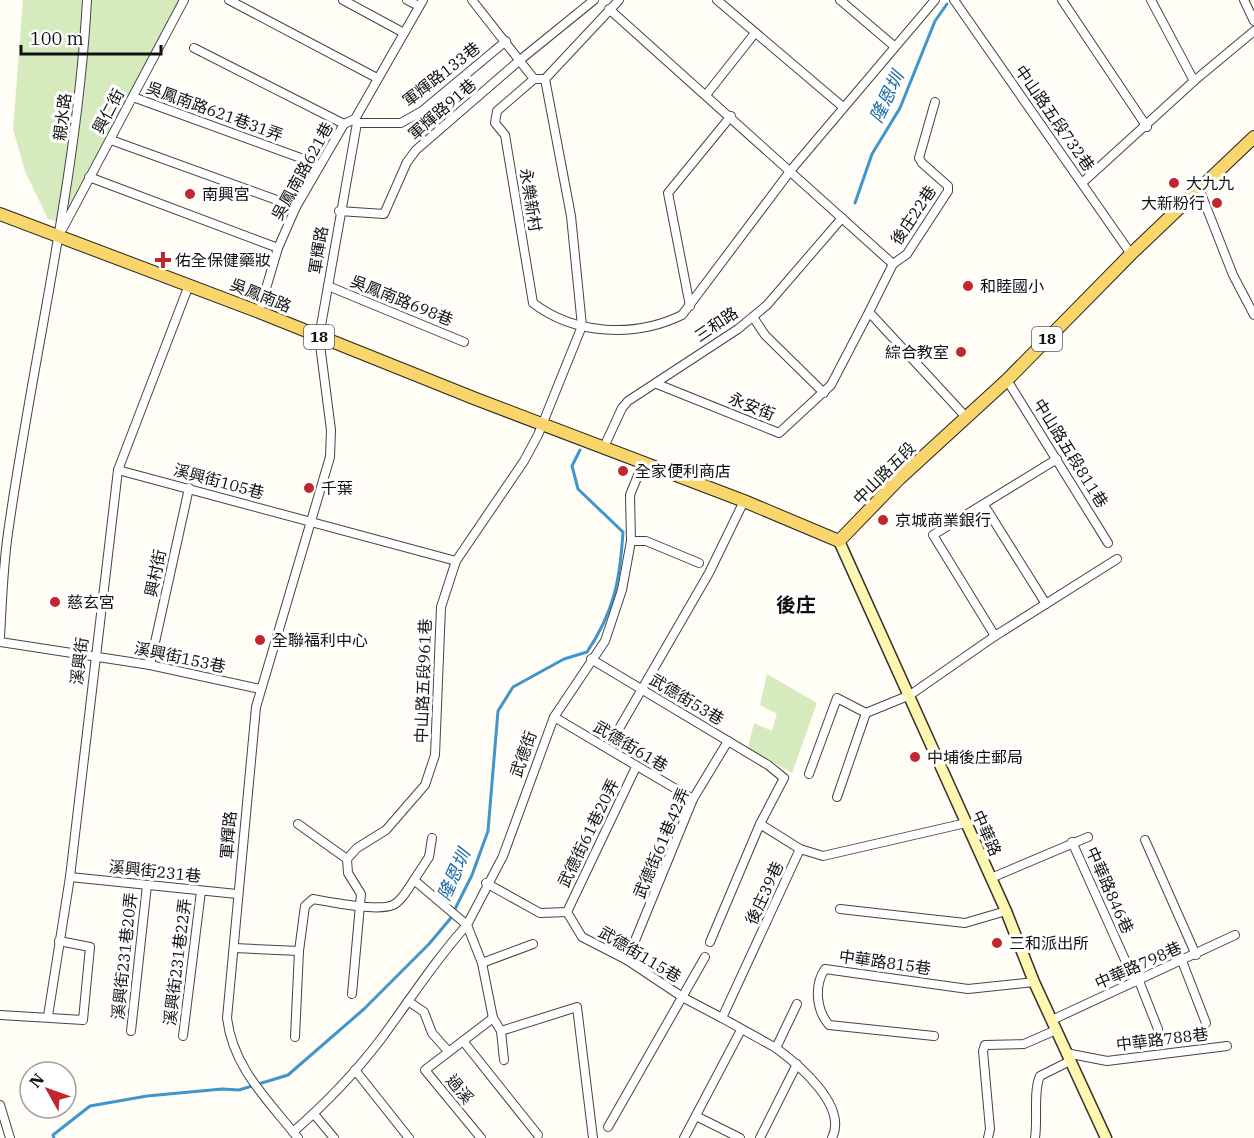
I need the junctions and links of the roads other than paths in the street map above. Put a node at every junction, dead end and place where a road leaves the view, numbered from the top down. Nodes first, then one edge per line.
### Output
1 (87, 0) edge
2 (184, 0) edge
3 (229, 0) edge
4 (344, 0) edge
5 (407, 0) edge
6 (472, 0) edge
7 (594, 0) edge
8 (619, 0) edge
9 (717, 0) edge
10 (840, 0) edge
11 (935, 0) edge
12 (954, 0) edge
13 (1062, 0) edge
14 (1151, 0) edge
15 (1244, 0) edge
16 (421, 3) edge
17 (609, 9) junction
18 (1254, 21) edge
19 (1254, 31) edge
20 (404, 33) junction
21 (755, 33) junction
22 (506, 41) junction
23 (894, 46) junction
24 (194, 48) dead end
25 (519, 60) junction
26 (377, 78) junction
27 (534, 79) junction
28 (544, 79) junction
29 (1194, 81) junction
30 (706, 95) junction
31 (133, 97) junction
32 (935, 102) dead end
33 (843, 107) junction
34 (731, 116) junction
35 (356, 121) junction
36 (344, 124) junction
37 (1146, 127) junction
38 (1254, 137) edge
39 (111, 140) junction
40 (320, 165) junction
41 (791, 170) junction
42 (89, 177) junction
43 (1082, 183) junction
44 (1200, 191) junction
45 (296, 207) junction
46 (339, 212) junction
47 (0, 214) edge
48 (842, 218) junction
49 (59, 237) junction
50 (278, 248) junction
51 (1131, 254) junction
52 (893, 264) junction
53 (189, 285) junction
54 (328, 286) junction
55 (690, 306) junction
56 (259, 312) junction
57 (869, 312) junction
58 (1254, 315) edge
59 (753, 317) junction
60 (582, 326) junction
61 (319, 337) junction
62 (464, 342) dead end
63 (1008, 380) junction
64 (657, 384) junction
65 (824, 393) junction
66 (966, 417) junction
67 (543, 424) junction
68 (604, 447) junction
69 (1057, 459) junction
70 (643, 463) junction
71 (118, 470) junction
72 (189, 488) junction
73 (744, 501) junction
74 (984, 505) junction
75 (312, 521) junction
76 (631, 541) junction
77 (840, 541) junction
78 (1108, 543) dead end
79 (1117, 559) dead end
80 (456, 561) junction
81 (699, 563) dead end
82 (1046, 604) junction
83 (994, 636) junction
84 (0, 639) edge
85 (95, 655) junction
86 (591, 659) junction
87 (150, 665) junction
88 (260, 689) junction
89 (642, 690) junction
90 (910, 695) junction
91 (866, 713) junction
92 (554, 717) junction
93 (620, 727) dead end
94 (728, 741) junction
95 (768, 765) joint
96 (636, 767) junction
97 (809, 774) dead end
98 (837, 797) dead end
99 (693, 799) junction
100 (966, 822) junction
101 (298, 824) dead end
102 (760, 824) junction
103 (1088, 837) dead end
104 (432, 838) dead end
105 (1145, 840) dead end
106 (1072, 842) junction
107 (800, 849) junction
108 (347, 859) junction
109 (70, 877) junction
110 (991, 878) junction
111 (414, 880) junction
112 (486, 883) junction
113 (147, 885) junction
114 (201, 891) junction
115 (237, 894) junction
116 (360, 907) junction
117 (840, 909) dead end
118 (1006, 911) junction
119 (567, 912) junction
120 (467, 925) junction
121 (1235, 935) dead end
122 (59, 940) junction
123 (710, 942) dead end
124 (533, 944) dead end
125 (234, 948) junction
126 (299, 951) junction
127 (1196, 955) junction
128 (705, 957) dead end
129 (627, 960) junction
130 (1182, 961) junction
131 (482, 963) junction
132 (1035, 982) junction
133 (1137, 982) junction
134 (352, 994) dead end
135 (684, 998) junction
136 (408, 1001) junction
137 (797, 1004) dead end
138 (0, 1016) edge
139 (48, 1016) junction
140 (493, 1018) junction
141 (722, 1018) junction
142 (1206, 1023) dead end
143 (1054, 1025) junction
144 (1158, 1029) dead end
145 (741, 1030) junction
146 (131, 1031) dead end
147 (501, 1031) junction
148 (183, 1036) dead end
149 (934, 1036) dead end
150 (295, 1037) dead end
151 (463, 1041) junction
152 (1227, 1046) dead end
153 (776, 1048) junction
154 (448, 1051) junction
155 (1068, 1057) junction
156 (504, 1060) dead end
157 (797, 1064) junction
158 (355, 1070) junction
159 (0, 1105) edge
160 (314, 1114) junction
161 (696, 1116) junction
162 (608, 1127) dead end
163 (295, 1135) edge
164 (538, 1136) dead end
165 (10, 1138) edge
166 (334, 1138) edge
167 (409, 1138) edge
168 (481, 1138) edge
169 (593, 1138) edge
170 (684, 1138) edge
171 (740, 1138) edge
172 (760, 1138) edge
173 (832, 1138) edge
174 (988, 1138) edge
175 (1035, 1138) edge
176 (1106, 1138) edge

1 - 49 street, 親水路
2 - 31 street, 興仁街
3 - 26 street
4 - 20 street
5 - 16 street
6 - 22 street
7 - 25 street, 軍輝路91巷
8 - 17 street
9 - 21 street
10 - 23 street
11 - 23 street, 永樂新村
12 - 43 street, 中山路五段732巷
13 - 37 street
14 - 29 street
15 - 18 street
16 - 20 street, 軍輝路
17 - 28 street
17 - 30 street
19 - 29 street
20 - 26 street, 軍輝路
21 - 30 street
21 - 33 street
22 - 25 street
22 - 35 street, 軍輝路133巷
23 - 33 street, 永樂新村
24 - 36 street
25 - 27 street
25 - 46 street, 軍輝路91巷
26 - 35 street, 軍輝路
27 - 28 street
27 - 60 street, 永樂新村
28 - 60 street, 永樂新村
29 - 37 street
30 - 34 street
31 - 39 street, 興仁街
31 - 40 street, 吳鳳南路621巷31弄
32 - 52 street, 後庄22巷
33 - 41 street, 永樂新村
34 - 41 street
34 - 55 street
35 - 36 street, 吳鳳南路621巷
35 - 46 street, 軍輝路
36 - 40 street, 吳鳳南路621巷
37 - 43 street
38 - 44 main road, 中山路五段 / 18
39 - 42 street, 興仁街
39 - 45 street
40 - 45 street, 吳鳳南路621巷
41 - 48 street
41 - 55 street, 永樂新村
42 - 49 street, 興仁街
42 - 50 street
43 - 51 street, 中山路五段732巷
44 - 51 main road, 中山路五段 / 18
44 - 58 street
45 - 50 street, 吳鳳南路621巷
46 - 54 street, 軍輝路
47 - 49 main road, 18
48 - 52 street
48 - 59 street, 三和路
49 - 53 main road, 吳鳳南路 / 18
49 - 84 street
50 - 56 street, 吳鳳南路621巷
51 - 63 main road, 中山路五段 / 18
52 - 57 street, 後庄22巷
53 - 56 main road, 吳鳳南路 / 18
53 - 71 street, 溪興街
54 - 61 street, 軍輝路
54 - 62 street, 吳鳳南路698巷
55 - 60 street, 永樂新村
56 - 61 main road, 吳鳳南路 / 18
57 - 65 street, 後庄22巷
57 - 66 street
59 - 64 street, 三和路
59 - 65 street
60 - 67 street, 永樂新村
61 - 67 main road, 吳鳳南路 / 18
61 - 75 street, 軍輝路
63 - 66 main road, 中山路五段 / 18
63 - 69 street, 中山路五段811巷
64 - 65 street, 永安街
64 - 68 street, 三和路
66 - 77 main road, 中山路五段 / 18
67 - 68 main road, 18
67 - 80 street, 中山路五段961巷
68 - 70 main road, 18
69 - 74 street
69 - 78 street, 中山路五段811巷
70 - 73 main road, 18
70 - 76 street, 武德街
71 - 72 street, 溪興街105巷
71 - 85 street, 溪興街
72 - 75 street, 溪興街105巷
72 - 87 street, 興村街
73 - 77 main road, 18
73 - 89 street
74 - 82 street
74 - 83 street
75 - 80 street
75 - 88 street, 軍輝路
76 - 81 street
76 - 86 street, 武德街
77 - 90 main road, 中華路
79 - 82 street
80 - 108 street, 中山路五段961巷
82 - 83 street
83 - 90 street
84 - 85 street, 溪興街153巷
85 - 87 street, 溪興街153巷
85 - 109 street, 溪興街
86 - 89 street, 武德街53巷
86 - 92 street, 武德街
87 - 88 street, 溪興街153巷
88 - 115 street, 軍輝路
89 - 93 street
89 - 94 street, 武德街53巷
90 - 91 street
90 - 100 main road, 中華路
91 - 97 street
91 - 98 street
92 - 96 street, 武德街61巷
92 - 112 street, 武德街
94 - 95 street, 武德街53巷
94 - 99 street, 武德街61巷42弄
95 - 102 street, 後庄39巷
96 - 99 street, 武德街61巷
96 - 119 street, 武德街61巷20弄
99 - 129 street, 武德街61巷42弄
100 - 107 street, 後庄39巷
100 - 110 main road, 中華路
101 - 108 street
102 - 107 street
102 - 123 street, 後庄39巷
103 - 106 street, 中華路846巷
104 - 111 street
105 - 127 street
106 - 110 street, 中華路846巷
106 - 133 street, 中華路846巷
107 - 141 street, 後庄39巷
108 - 116 street
109 - 113 street, 溪興街231巷
109 - 122 street, 溪興街
110 - 118 main road, 中華路
111 - 116 street
111 - 120 street
112 - 119 street
112 - 120 street, 武德街
113 - 114 street, 溪興街231巷
113 - 146 street, 溪興街231巷20弄
114 - 115 street, 溪興街231巷
114 - 148 street, 溪興街231巷22弄
115 - 125 street, 軍輝路
116 - 126 street
116 - 134 street
117 - 118 street
118 - 132 main road, 中華路
119 - 129 street, 武德街115巷
120 - 131 street
120 - 136 street, 武德街
121 - 127 street, 中華路798巷
122 - 139 street, 溪興街
122 - 139 street
124 - 131 street
125 - 126 street
125 - 163 street, 軍輝路
126 - 150 street
127 - 130 street, 中華路798巷
128 - 135 street
129 - 135 street, 武德街115巷
130 - 133 street, 中華路798巷
130 - 142 street
131 - 140 street
132 - 143 main road, 中華路
132 - 149 street, 中華路815巷
133 - 143 street, 中華路798巷
133 - 144 street, 中華路846巷
135 - 141 street, 武德街115巷
135 - 162 street
136 - 154 street
136 - 158 street, 武德街
137 - 153 street
138 - 139 street
140 - 147 street
140 - 151 street, 過溪
141 - 145 street
143 - 155 main road, 中華路
143 - 174 street, 中華路798巷
145 - 153 street
145 - 161 street
147 - 156 street
147 - 169 street
151 - 154 street, 過溪
151 - 164 street
152 - 155 street, 中華路788巷
153 - 157 street
154 - 168 street, 過溪
155 - 175 street
155 - 176 main road, 中華路
157 - 172 street
157 - 173 street
158 - 160 street, 武德街
158 - 167 street
159 - 165 street
160 - 163 street, 武德街
160 - 166 street
161 - 170 street
161 - 171 street

